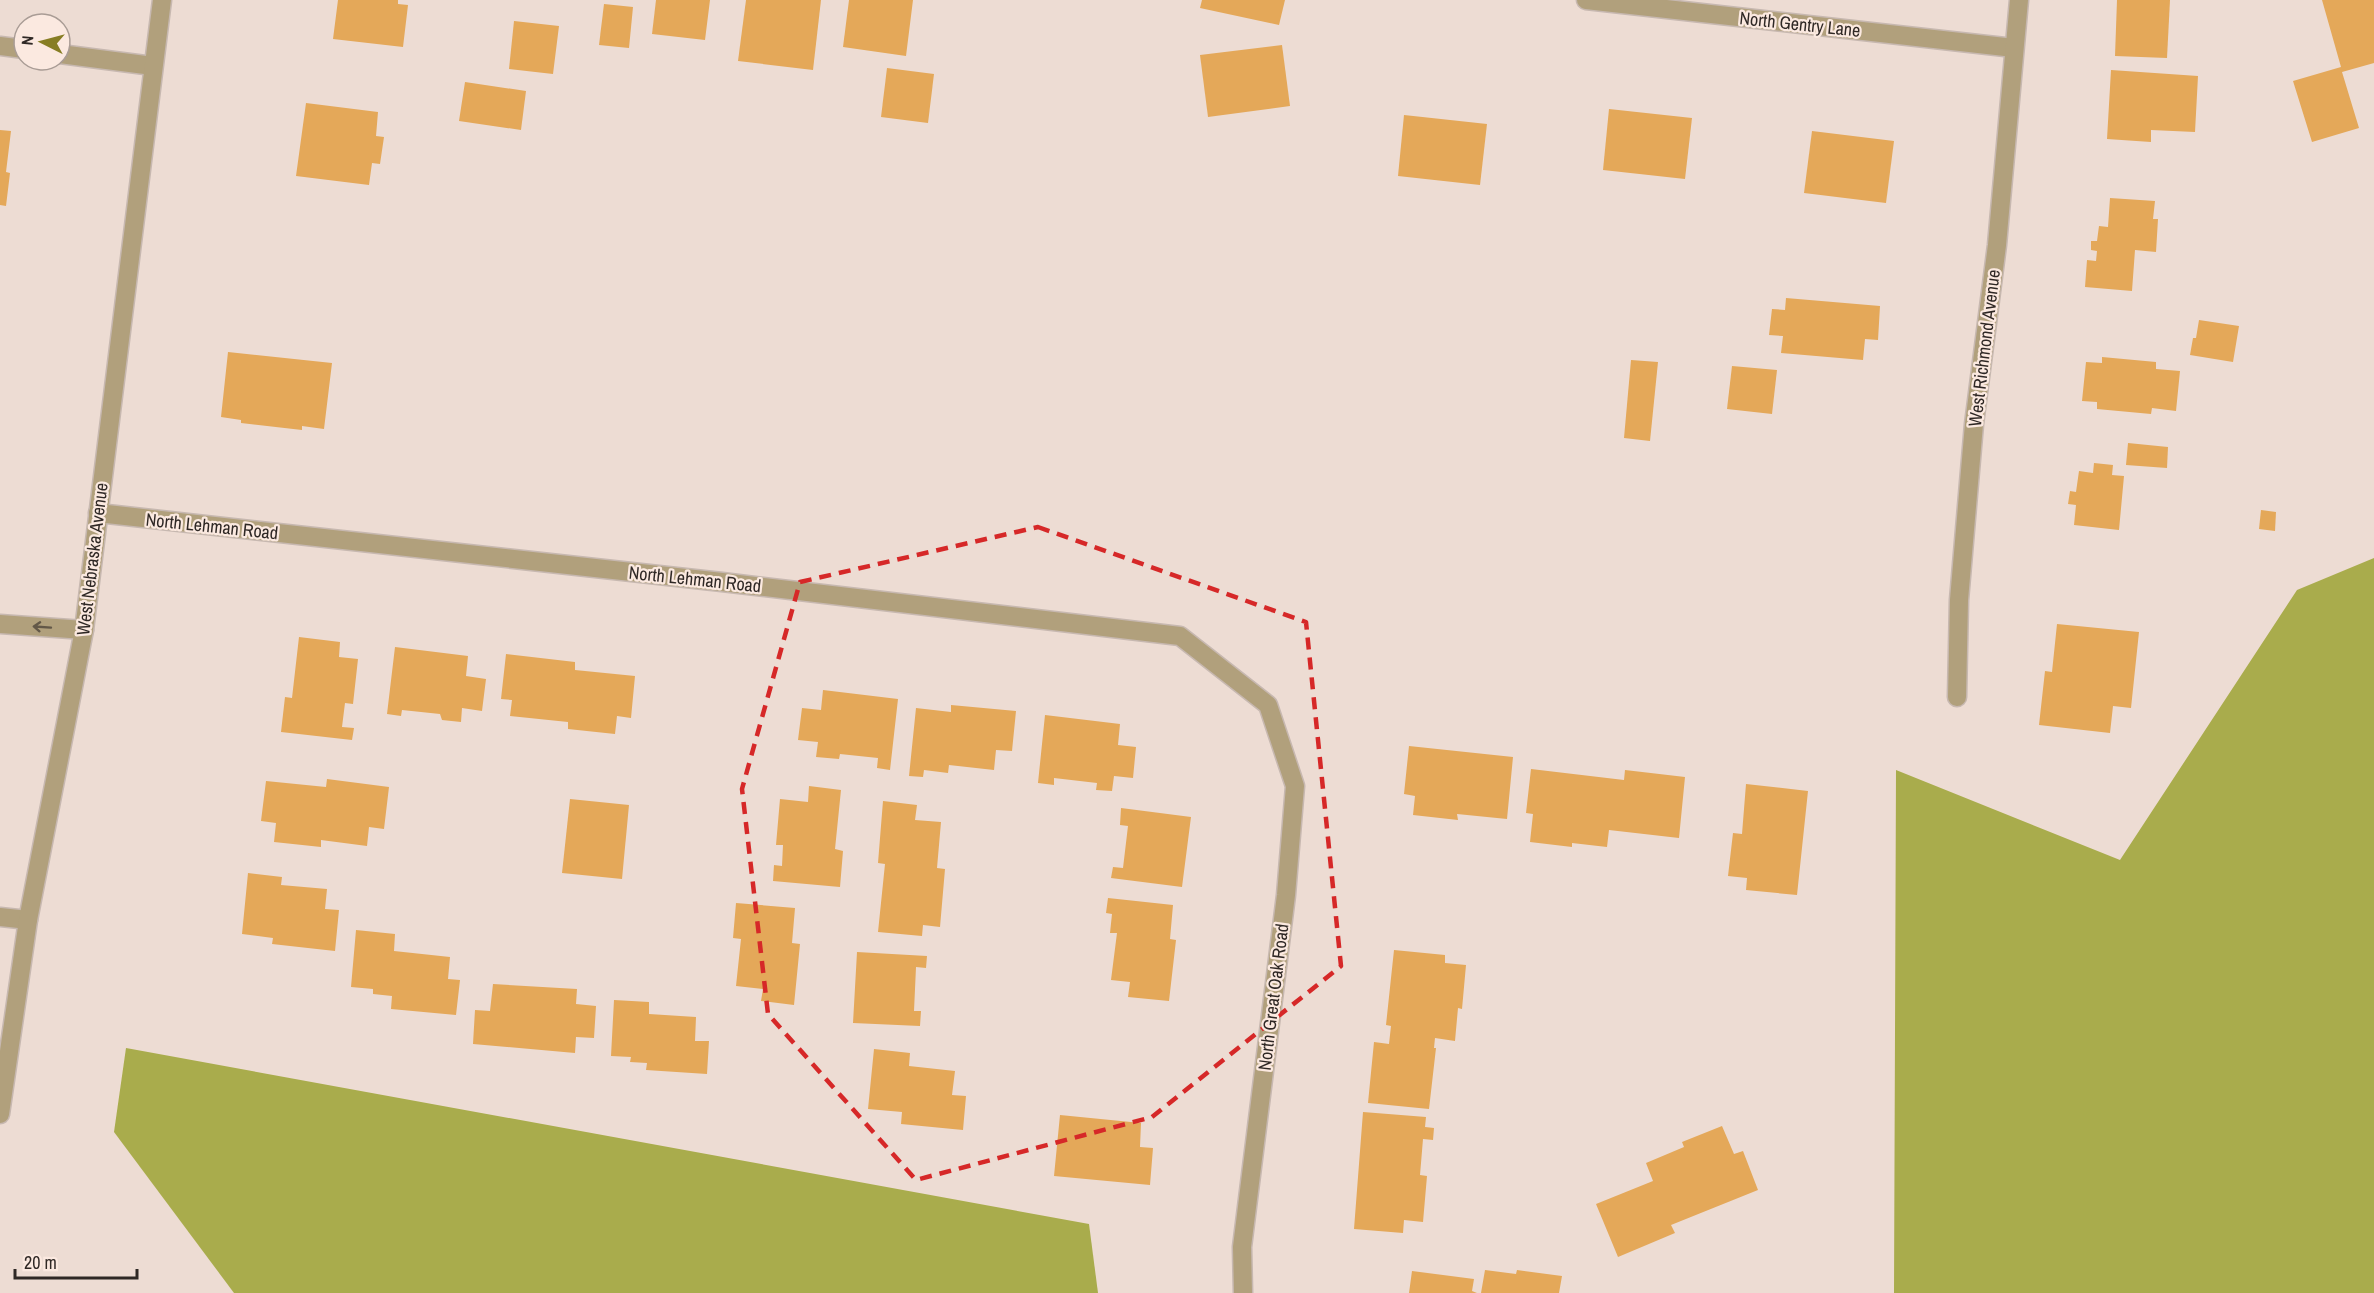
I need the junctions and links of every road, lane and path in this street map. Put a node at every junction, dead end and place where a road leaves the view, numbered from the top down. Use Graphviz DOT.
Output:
graph roads {
  1 [pos="162,0"];
  2 [pos="1586,0"];
  3 [pos="2019,0"];
  4 [pos="2014,48"];
  5 [pos="72,56"];
  6 [pos="153,66"];
  7 [pos="98,513"];
  8 [pos="0,624"];
  9 [pos="84,630"];
  10 [pos="1957,697"];
  11 [pos="1268,705"];
  12 [pos="0,917"];
  13 [pos="28,920"];
  14 [pos="0,1114"];
  15 [pos="1243,1293"];
  1 -- 6 [label="street, West Nebraska Avenue"];
  2 -- 4 [label="street, North Gentry Lane"];
  3 -- 4 [label="street, West Richmond Avenue"];
  4 -- 10 [label="street, West Richmond Avenue"];
  5 -- 6 [label="street"];
  6 -- 7 [label="street, West Nebraska Avenue"];
  7 -- 9 [label="street, West Nebraska Avenue"];
  7 -- 11 [label="street, North Lehman Road"];
  9 -- 8 [label="street, one-way"];
  9 -- 13 [label="street, West Nebraska Avenue"];
  11 -- 15 [label="street, North Great Oak Road"];
  12 -- 13 [label="street"];
  13 -- 14 [label="street, West Nebraska Avenue"];
}
